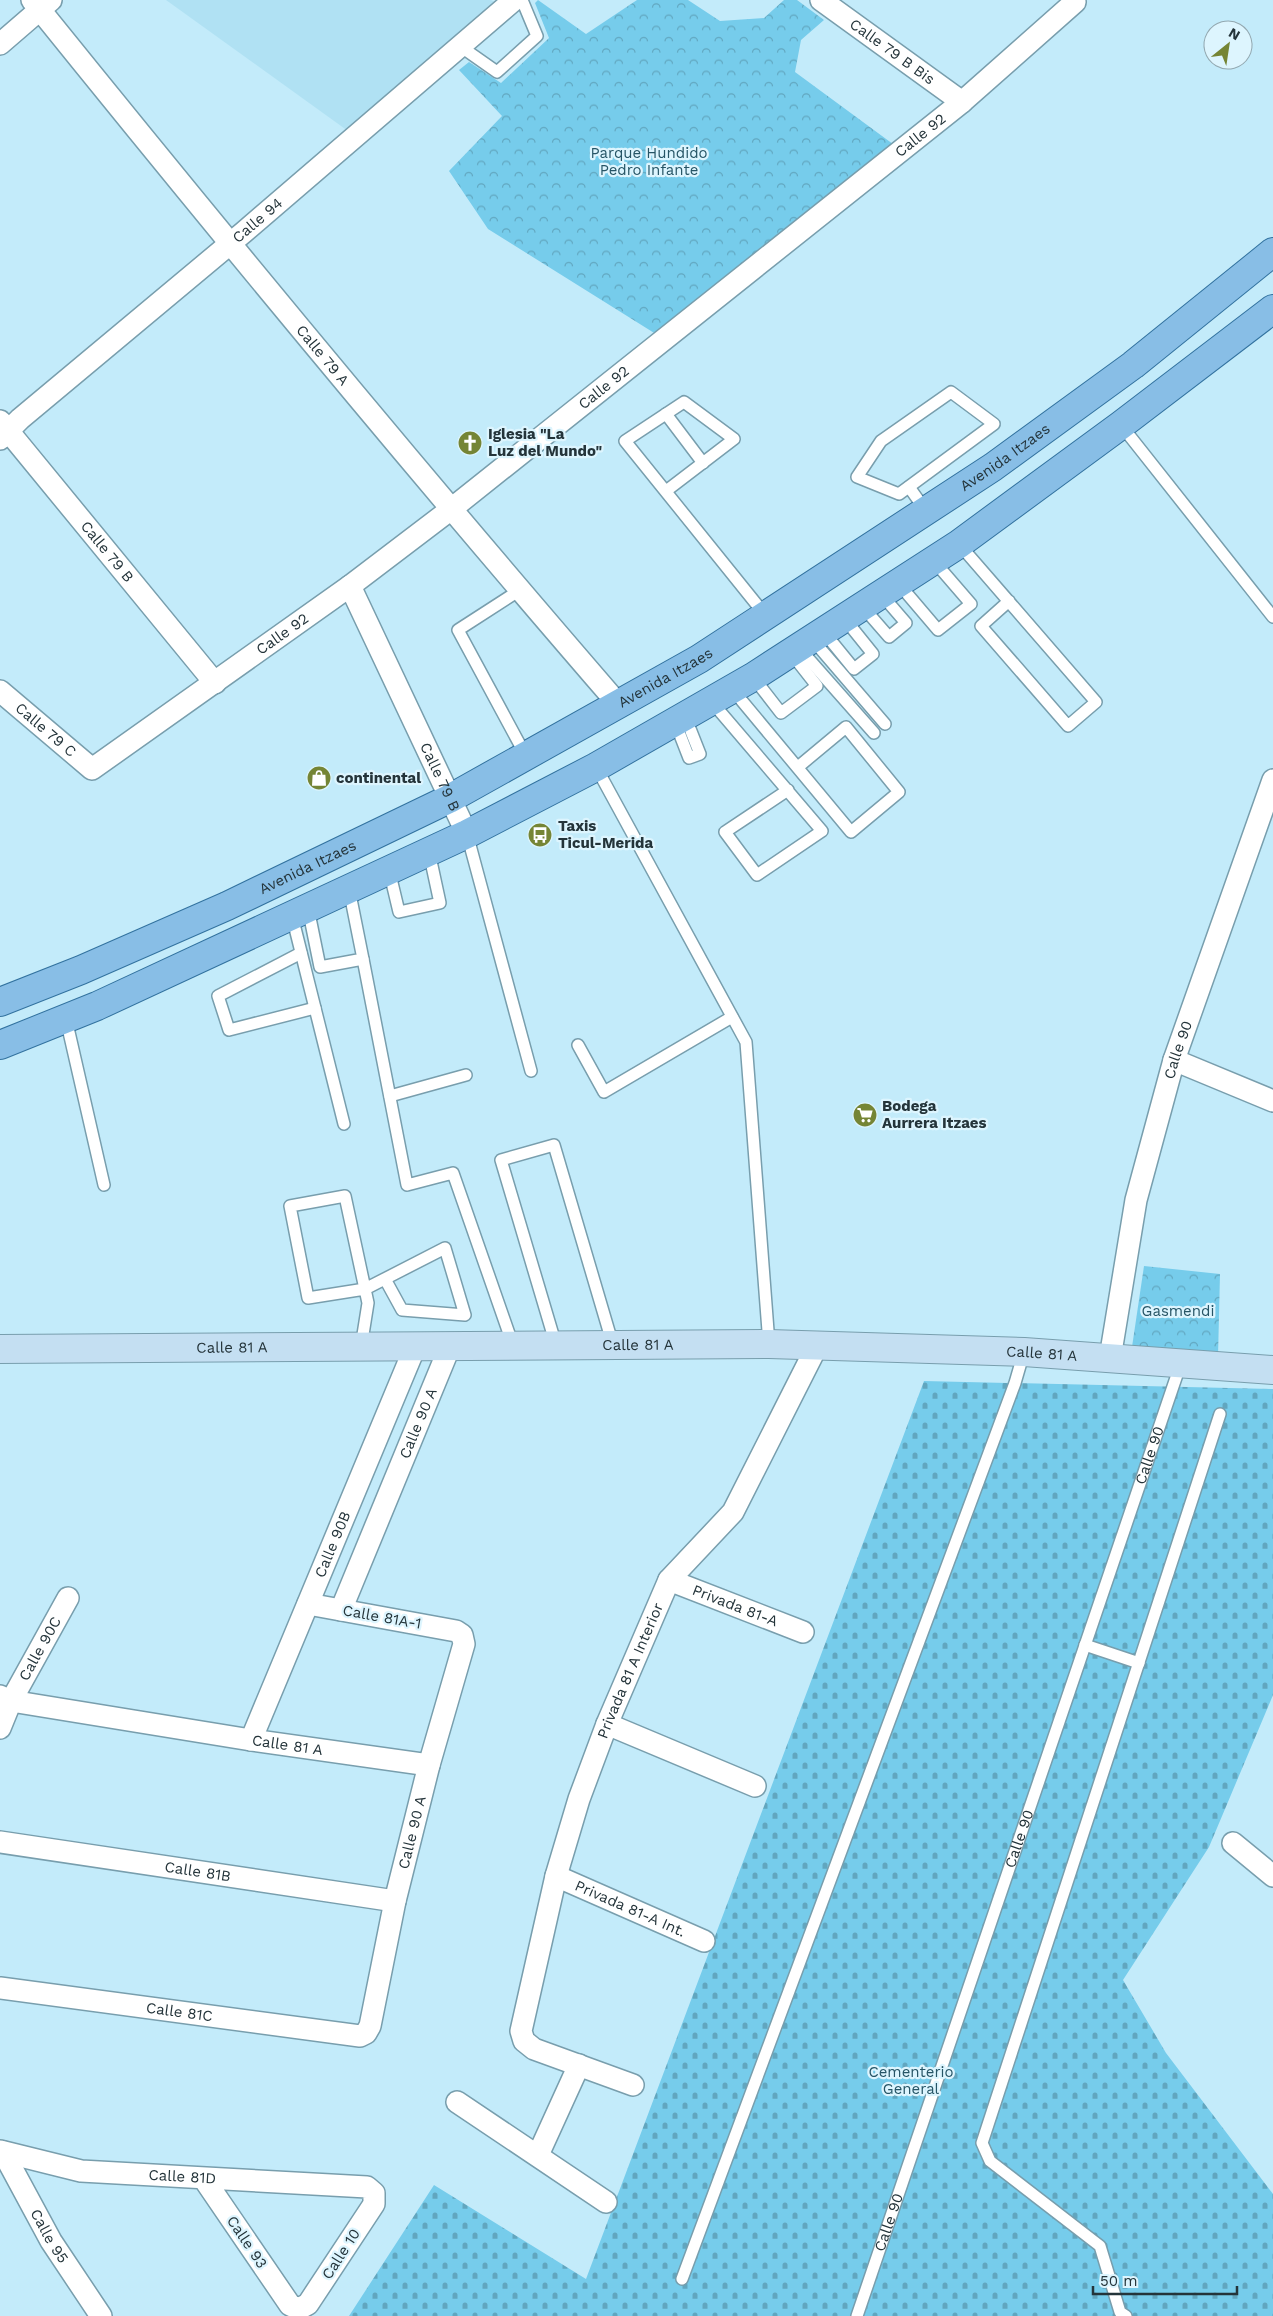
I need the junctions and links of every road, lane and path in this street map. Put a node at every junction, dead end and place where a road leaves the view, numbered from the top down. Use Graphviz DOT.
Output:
graph roads {
  1 [pos="514,0"];
  2 [pos="522,0"];
  3 [pos="822,0"];
  4 [pos="1073,1"];
  5 [pos="41,3"];
  6 [pos="0,44"];
  7 [pos="460,46"];
  8 [pos="962,102"];
  9 [pos="230,244"];
  10 [pos="1273,252"];
  11 [pos="1273,309"];
  12 [pos="666,414"];
  13 [pos="1121,425"];
  14 [pos="3,430"];
  15 [pos="703,463"];
  16 [pos="993,467"];
  17 [pos="909,487"];
  18 [pos="666,492"];
  19 [pos="1017,501"];
  20 [pos="450,510"];
  21 [pos="926,511"];
  22 [pos="959,544"];
  23 [pos="933,560"];
  24 [pos="350,586"];
  25 [pos="520,590"];
  26 [pos="1009,602"];
  27 [pos="766,616"];
  28 [pos="1273,616"];
  29 [pos="839,621"];
  30 [pos="699,659"];
  31 [pos="215,683"];
  32 [pos="0,691"];
  33 [pos="729,691"];
  34 [pos="619,705"];
  35 [pos="885,724"];
  36 [pos="874,733"];
  37 [pos="526,756"];
  38 [pos="596,767"];
  39 [pos="798,767"];
  40 [pos="92,770"];
  41 [pos="1273,780"];
  42 [pos="788,790"];
  43 [pos="449,799"];
  44 [pos="467,834"];
  45 [pos="428,852"];
  46 [pos="390,870"];
  47 [pos="349,889"];
  48 [pos="300,912"];
  49 [pos="301,953"];
  50 [pos="363,958"];
  51 [pos="81,970"];
  52 [pos="0,1002"];
  53 [pos="98,1006"];
  54 [pos="315,1008"];
  55 [pos="732,1017"];
  56 [pos="66,1018"];
  57 [pos="0,1045"];
  58 [pos="578,1045"];
  59 [pos="1174,1060"];
  60 [pos="531,1071"];
  61 [pos="466,1075"];
  62 [pos="390,1096"];
  63 [pos="1273,1102"];
  64 [pos="344,1124"];
  65 [pos="104,1185"];
  66 [pos="385,1279"];
  67 [pos="365,1289"];
  68 [pos="769,1344"];
  69 [pos="556,1345"];
  70 [pos="613,1345"];
  71 [pos="450,1346"];
  72 [pos="514,1346"];
  73 [pos="817,1346"];
  74 [pos="361,1347"];
  75 [pos="415,1347"];
  76 [pos="0,1349"];
  77 [pos="1024,1352"];
  78 [pos="1110,1358"];
  79 [pos="1181,1363"];
  80 [pos="1273,1370"];
  81 [pos="1220,1414"];
  82 [pos="669,1580"];
  83 [pos="68,1598"];
  84 [pos="308,1604"];
  85 [pos="341,1610"];
  86 [pos="456,1631"];
  87 [pos="802,1632"];
  88 [pos="1085,1645"];
  89 [pos="1139,1663"];
  90 [pos="5,1699"];
  91 [pos="606,1724"];
  92 [pos="0,1728"];
  93 [pos="251,1740"];
  94 [pos="429,1766"];
  95 [pos="755,1786"];
  96 [pos="0,1842"];
  97 [pos="1233,1843"];
  98 [pos="556,1876"];
  99 [pos="1273,1876"];
  100 [pos="395,1901"];
  101 [pos="704,1941"];
  102 [pos="0,1988"];
  103 [pos="360,2036"];
  104 [pos="579,2066"];
  105 [pos="633,2085"];
  106 [pos="457,2102"];
  107 [pos="2,2152"];
  108 [pos="538,2155"];
  109 [pos="204,2179"];
  110 [pos="367,2187"];
  111 [pos="606,2202"];
  112 [pos="682,2279"];
  113 [pos="290,2305"];
  114 [pos="101,2316"];
  115 [pos="857,2316"];
  116 [pos="1126,2316"];
  1 -- 7 [label="street, Calle 94"];
  2 -- 7 [label="lane"];
  3 -- 8 [label="street, Calle 79 B Bis"];
  4 -- 8 [label="street, Calle 92"];
  5 -- 6 [label="street"];
  5 -- 9 [label="street, Calle 79 A"];
  7 -- 9 [label="street, Calle 94"];
  8 -- 20 [label="street, Calle 92"];
  9 -- 14 [label="street, Calle 94"];
  9 -- 20 [label="street, Calle 79 A"];
  10 -- 16 [label="main road, Avenida Itzaes"];
  11 -- 13 [label="main road"];
  12 -- 15 [label="lane"];
  12 -- 15 [label="lane"];
  12 -- 18 [label="lane"];
  13 -- 19 [label="main road"];
  13 -- 28 [label="lane"];
  14 -- 31 [label="street, Calle 79 B"];
  15 -- 18 [label="lane"];
  16 -- 19 [label="main road"];
  16 -- 21 [label="main road, Avenida Itzaes"];
  17 -- 17 [label="lane"];
  17 -- 21 [label="lane"];
  18 -- 27 [label="lane"];
  19 -- 22 [label="main road"];
  20 -- 24 [label="street, Calle 92"];
  20 -- 25 [label="street, Calle 79 A"];
  21 -- 27 [label="main road, Avenida Itzaes"];
  22 -- 23 [label="main road"];
  22 -- 26 [label="lane"];
  23 -- 29 [label="main road"];
  23 -- 29 [label="lane"];
  24 -- 31 [label="street, Calle 92"];
  24 -- 43 [label="street, Calle 79 B"];
  25 -- 34 [label="street, Calle 79 A"];
  25 -- 37 [label="lane"];
  26 -- 26 [label="lane"];
  27 -- 30 [label="main road, Avenida Itzaes"];
  29 -- 33 [label="main road"];
  29 -- 33 [label="lane"];
  29 -- 35 [label="lane"];
  29 -- 36 [label="lane"];
  30 -- 33 [label="main road"];
  30 -- 34 [label="main road, Avenida Itzaes"];
  31 -- 40 [label="street, Calle 92"];
  32 -- 40 [label="street, Calle 79 C"];
  33 -- 38 [label="main road"];
  33 -- 39 [label="lane"];
  33 -- 42 [label="lane"];
  34 -- 37 [label="main road, Avenida Itzaes"];
  37 -- 43 [label="main road, Avenida Itzaes"];
  38 -- 44 [label="main road"];
  38 -- 55 [label="lane"];
  39 -- 39 [label="lane"];
  41 -- 59 [label="street, Calle 90"];
  42 -- 42 [label="lane"];
  43 -- 44 [label="street, Calle 79 B"];
  43 -- 51 [label="main road, Avenida Itzaes"];
  44 -- 45 [label="main road"];
  44 -- 60 [label="lane"];
  45 -- 46 [label="main road"];
  45 -- 46 [label="lane"];
  46 -- 47 [label="main road"];
  47 -- 48 [label="main road"];
  47 -- 50 [label="lane"];
  48 -- 49 [label="lane"];
  48 -- 50 [label="lane"];
  48 -- 53 [label="main road"];
  49 -- 54 [label="lane"];
  49 -- 54 [label="lane"];
  50 -- 62 [label="lane"];
  51 -- 52 [label="main road, Avenida Itzaes"];
  51 -- 53 [label="main road"];
  53 -- 56 [label="main road"];
  54 -- 64 [label="lane"];
  55 -- 58 [label="lane"];
  55 -- 68 [label="lane"];
  56 -- 57 [label="main road"];
  56 -- 65 [label="lane"];
  59 -- 63 [label="street"];
  59 -- 78 [label="street, Calle 90"];
  61 -- 62 [label="lane"];
  62 -- 72 [label="lane"];
  66 -- 66 [label="lane"];
  66 -- 67 [label="lane"];
  67 -- 67 [label="lane"];
  67 -- 74 [label="lane"];
  68 -- 70 [label="street, Calle 81 A"];
  68 -- 73 [label="street, Calle 81 A"];
  69 -- 70 [label="street, Calle 81 A"];
  69 -- 70 [label="lane"];
  69 -- 72 [label="street, Calle 81 A"];
  71 -- 72 [label="street, Calle 81 A"];
  71 -- 75 [label="street, Calle 81 A"];
  71 -- 85 [label="street, Calle 90 A"];
  73 -- 77 [label="street, Calle 81 A"];
  73 -- 82 [label="street, Privada 81 A Interior"];
  74 -- 75 [label="street, Calle 81 A"];
  74 -- 76 [label="street, Calle 81 A"];
  75 -- 84 [label="street, Calle 90B"];
  77 -- 78 [label="street, Calle 81 A"];
  77 -- 112 [label="lane"];
  78 -- 79 [label="street, Calle 81 A"];
  79 -- 80 [label="street, Calle 81 A"];
  79 -- 88 [label="lane, Calle 90"];
  81 -- 89 [label="lane"];
  82 -- 87 [label="street, Privada 81-A"];
  82 -- 91 [label="street, Privada 81 A Interior"];
  83 -- 90 [label="street, Calle 90C"];
  84 -- 85 [label="street, Calle 81A-1"];
  84 -- 93 [label="street, Calle 90B"];
  85 -- 86 [label="street, Calle 81A-1"];
  86 -- 94 [label="street, Calle 90 A"];
  88 -- 89 [label="lane"];
  88 -- 115 [label="lane, Calle 90"];
  89 -- 116 [label="lane"];
  90 -- 92 [label="street, Calle 90C"];
  90 -- 93 [label="street, Calle 81 A"];
  91 -- 95 [label="street"];
  91 -- 98 [label="street, Privada 81 A Interior"];
  93 -- 94 [label="street, Calle 81 A"];
  94 -- 100 [label="street, Calle 90 A"];
  96 -- 100 [label="street, Calle 81B"];
  97 -- 99 [label="street"];
  98 -- 101 [label="street, Privada 81-A Int."];
  98 -- 104 [label="street, Privada 81 A Interior"];
  100 -- 103 [label="street, Calle 90 A"];
  102 -- 103 [label="street, Calle 81C"];
  104 -- 105 [label="street"];
  104 -- 108 [label="street"];
  106 -- 108 [label="street"];
  107 -- 109 [label="street, Calle 81D"];
  107 -- 114 [label="street, Calle 95"];
  108 -- 111 [label="street"];
  109 -- 110 [label="street, Calle 81D"];
  109 -- 113 [label="street, Calle 93"];
  110 -- 113 [label="street, Calle 10"];
}
